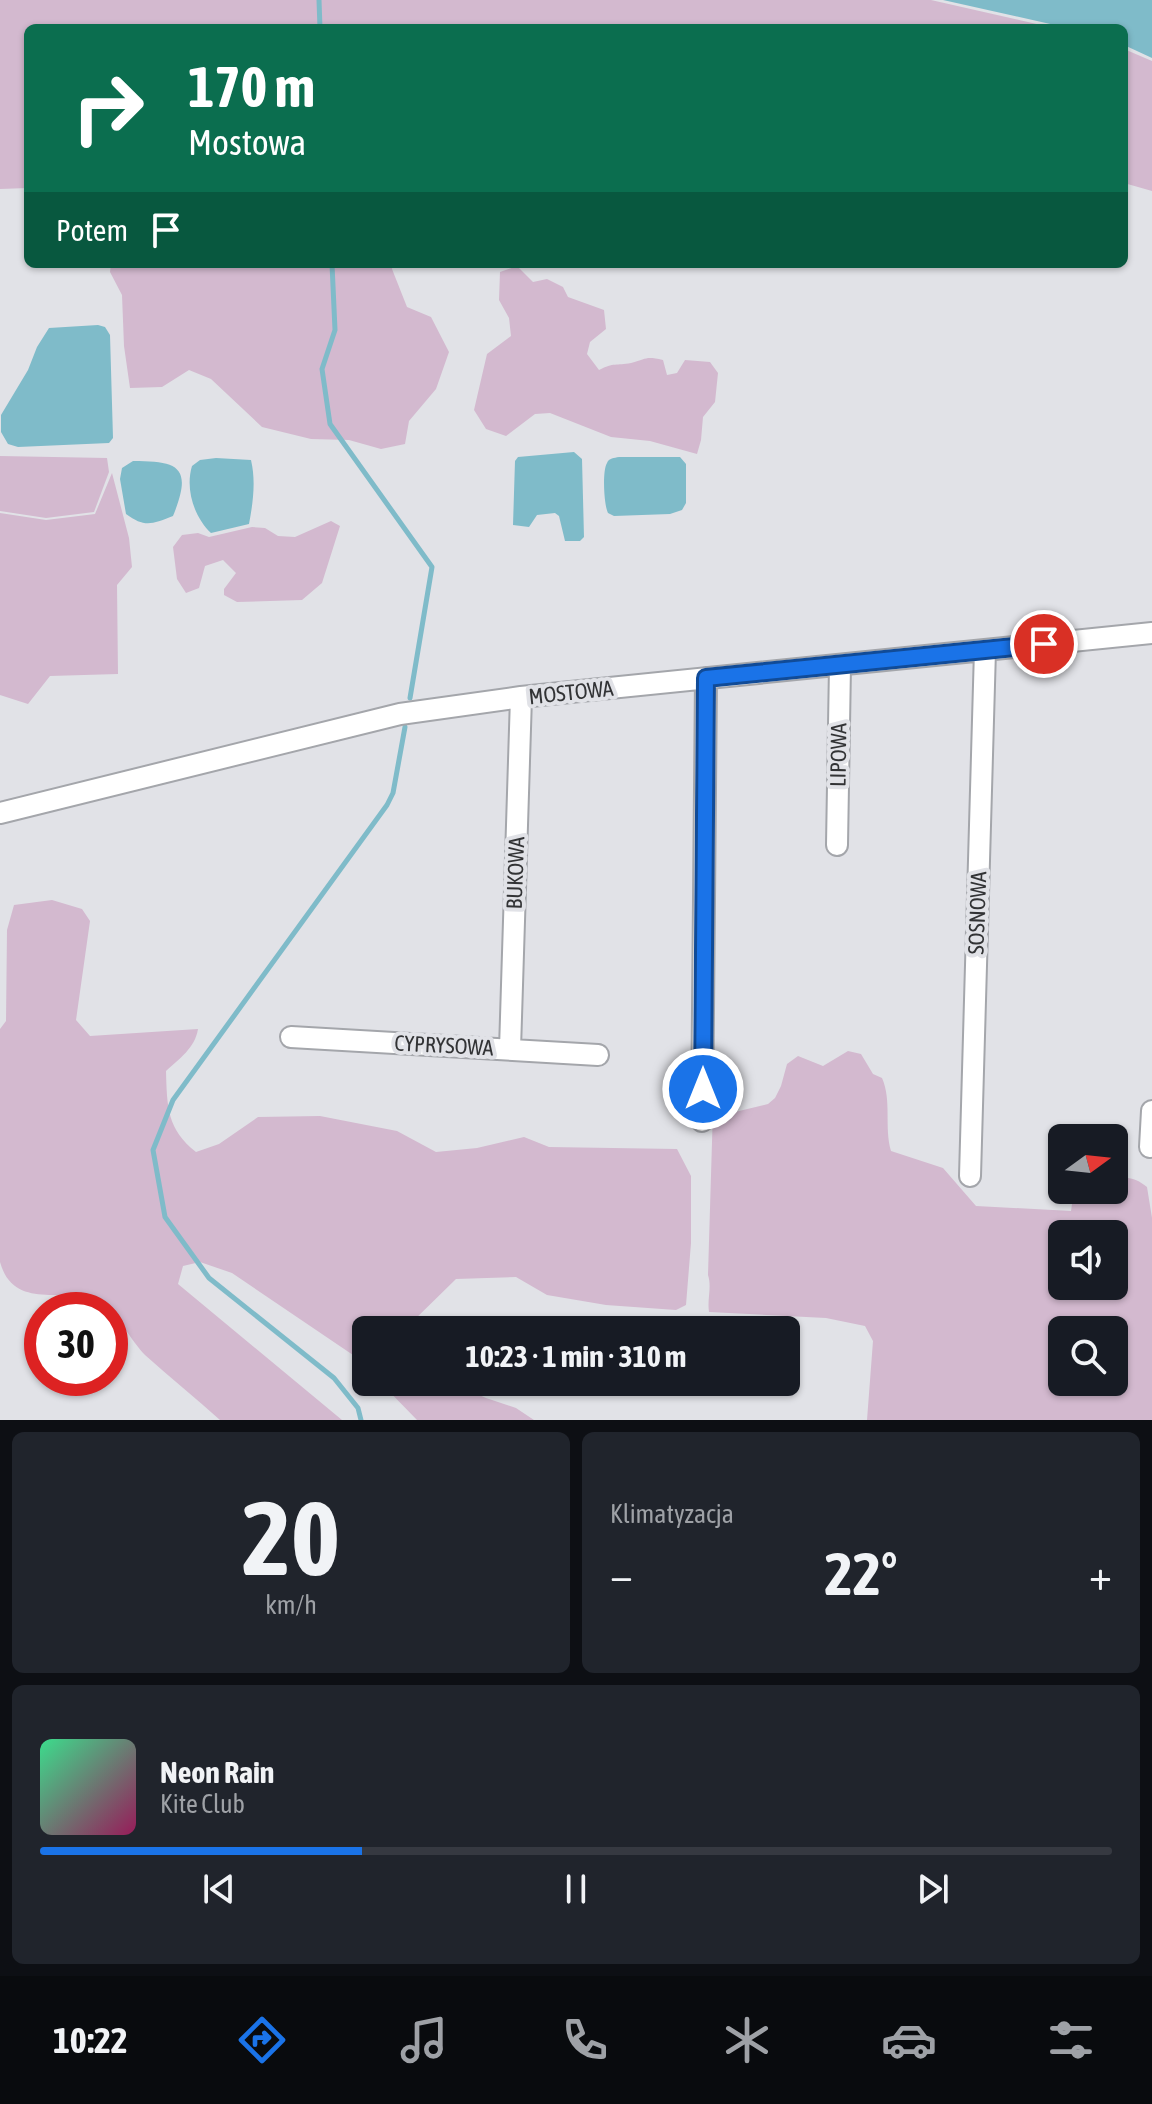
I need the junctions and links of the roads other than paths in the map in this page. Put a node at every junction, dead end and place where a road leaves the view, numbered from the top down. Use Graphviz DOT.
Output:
graph roads {
  1 [pos="1152,633"];
  2 [pos="985,650"];
  3 [pos="840,666"];
  4 [pos="706,678"];
  5 [pos="521,697"];
  6 [pos="0,813"];
  7 [pos="837,845"];
  8 [pos="291,1037"];
  9 [pos="510,1049"];
  10 [pos="598,1055"];
  11 [pos="1152,1111"];
  12 [pos="702,1121"];
  13 [pos="1150,1147"];
  14 [pos="970,1176"];
  1 -- 2 [label="street, MOSTOWA"];
  2 -- 3 [label="street, MOSTOWA"];
  2 -- 14 [label="street, SOSNOWA"];
  3 -- 4 [label="street, MOSTOWA"];
  3 -- 7 [label="street, LIPOWA"];
  4 -- 5 [label="street, MOSTOWA"];
  4 -- 12 [label="street"];
  5 -- 6 [label="street, MOSTOWA"];
  5 -- 9 [label="street, BUKOWA"];
  8 -- 9 [label="street, CYPRYSOWA"];
  9 -- 10 [label="street, CYPRYSOWA"];
  11 -- 13 [label="street"];
}
